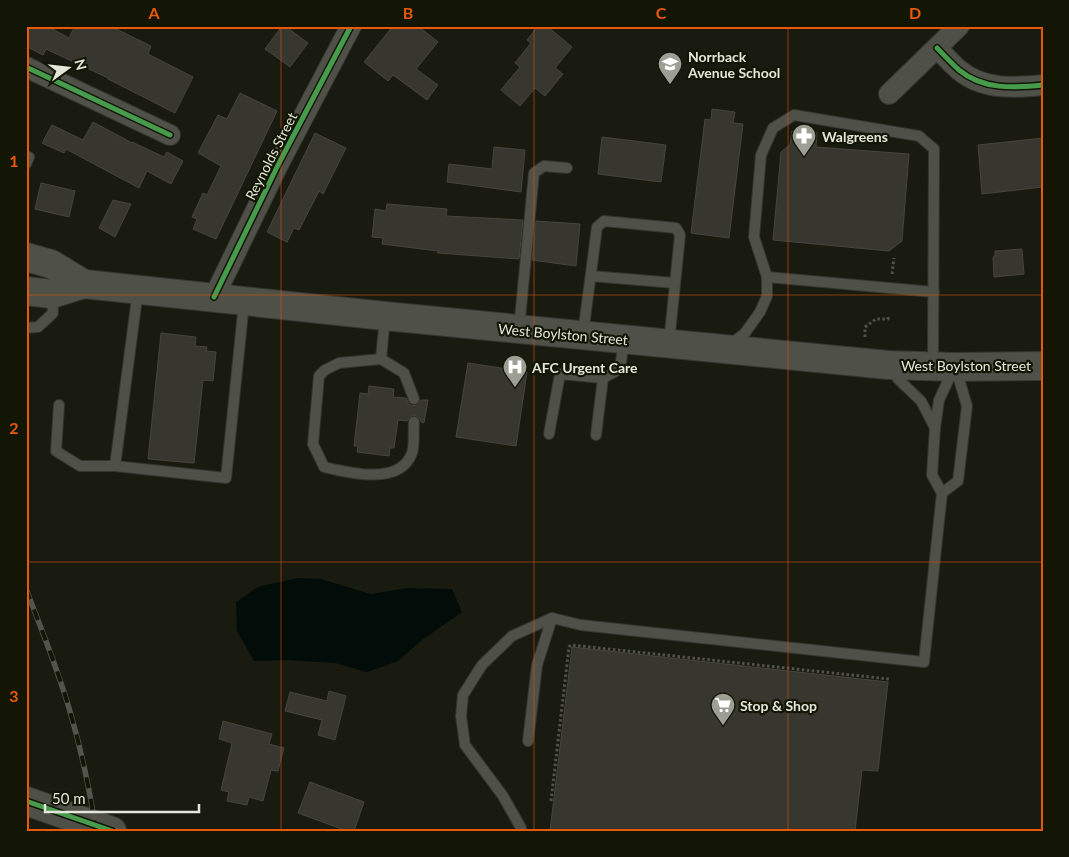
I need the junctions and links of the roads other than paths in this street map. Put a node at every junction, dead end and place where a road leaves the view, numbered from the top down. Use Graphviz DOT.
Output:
graph roads {
  1 [pos="351,26"];
  2 [pos="959,26"];
  3 [pos="937,48"];
  4 [pos="26,67"];
  5 [pos="1043,85"];
  6 [pos="888,94"];
  7 [pos="170,135"];
  8 [pos="26,156"];
  9 [pos="26,164"];
  10 [pos="567,168"];
  11 [pos="26,258"];
  12 [pos="591,276"];
  13 [pos="767,277"];
  14 [pos="675,283"];
  15 [pos="84,284"];
  16 [pos="138,290"];
  17 [pos="39,292"];
  18 [pos="934,292"];
  19 [pos="214,297"];
  20 [pos="244,302"];
  21 [pos="385,316"];
  22 [pos="26,328"];
  23 [pos="519,330"];
  24 [pos="583,335"];
  25 [pos="624,339"];
  26 [pos="669,344"];
  27 [pos="726,349"];
  28 [pos="381,359"];
  29 [pos="888,365"];
  30 [pos="944,366"];
  31 [pos="1043,366"];
  32 [pos="604,378"];
  33 [pos="414,399"];
  34 [pos="59,405"];
  35 [pos="414,422"];
  36 [pos="934,428"];
  37 [pos="549,434"];
  38 [pos="596,435"];
  39 [pos="115,466"];
  40 [pos="942,493"];
  41 [pos="552,618"];
  42 [pos="528,741"];
  43 [pos="26,801"];
  44 [pos="112,831"];
  45 [pos="521,831"];
  1 -- 19 [label="street, Reynolds Street"];
  2 -- 3 [label="street"];
  3 -- 5 [label="street"];
  3 -- 6 [label="street"];
  4 -- 7 [label="street"];
  8 -- 9 [label="lane"];
  10 -- 23 [label="lane"];
  11 -- 15 [label="main road, West Boylston Street"];
  12 -- 14 [label="lane"];
  12 -- 14 [label="lane"];
  12 -- 24 [label="lane"];
  13 -- 18 [label="lane"];
  13 -- 18 [label="lane"];
  13 -- 27 [label="lane"];
  14 -- 26 [label="lane"];
  15 -- 16 [label="main road, West Boylston Street"];
  15 -- 17 [label="main road, West Boylston Street"];
  16 -- 19 [label="main road, West Boylston Street"];
  16 -- 39 [label="lane"];
  17 -- 22 [label="lane"];
  18 -- 30 [label="lane"];
  19 -- 20 [label="main road, West Boylston Street"];
  20 -- 21 [label="main road, West Boylston Street"];
  20 -- 39 [label="lane"];
  21 -- 23 [label="main road, West Boylston Street"];
  21 -- 28 [label="lane"];
  23 -- 24 [label="main road, West Boylston Street"];
  24 -- 25 [label="main road, West Boylston Street"];
  25 -- 26 [label="main road, West Boylston Street"];
  25 -- 32 [label="lane"];
  26 -- 27 [label="main road, West Boylston Street"];
  27 -- 29 [label="main road, West Boylston Street"];
  28 -- 33 [label="lane"];
  28 -- 35 [label="lane"];
  29 -- 30 [label="main road, West Boylston Street"];
  29 -- 36 [label="lane"];
  30 -- 31 [label="main road, West Boylston Street"];
  30 -- 36 [label="lane"];
  30 -- 40 [label="lane"];
  32 -- 37 [label="lane"];
  32 -- 38 [label="lane"];
  34 -- 39 [label="lane"];
  36 -- 40 [label="lane"];
  40 -- 41 [label="lane"];
  41 -- 42 [label="lane"];
  41 -- 45 [label="lane"];
  43 -- 44 [label="main road"];
}
